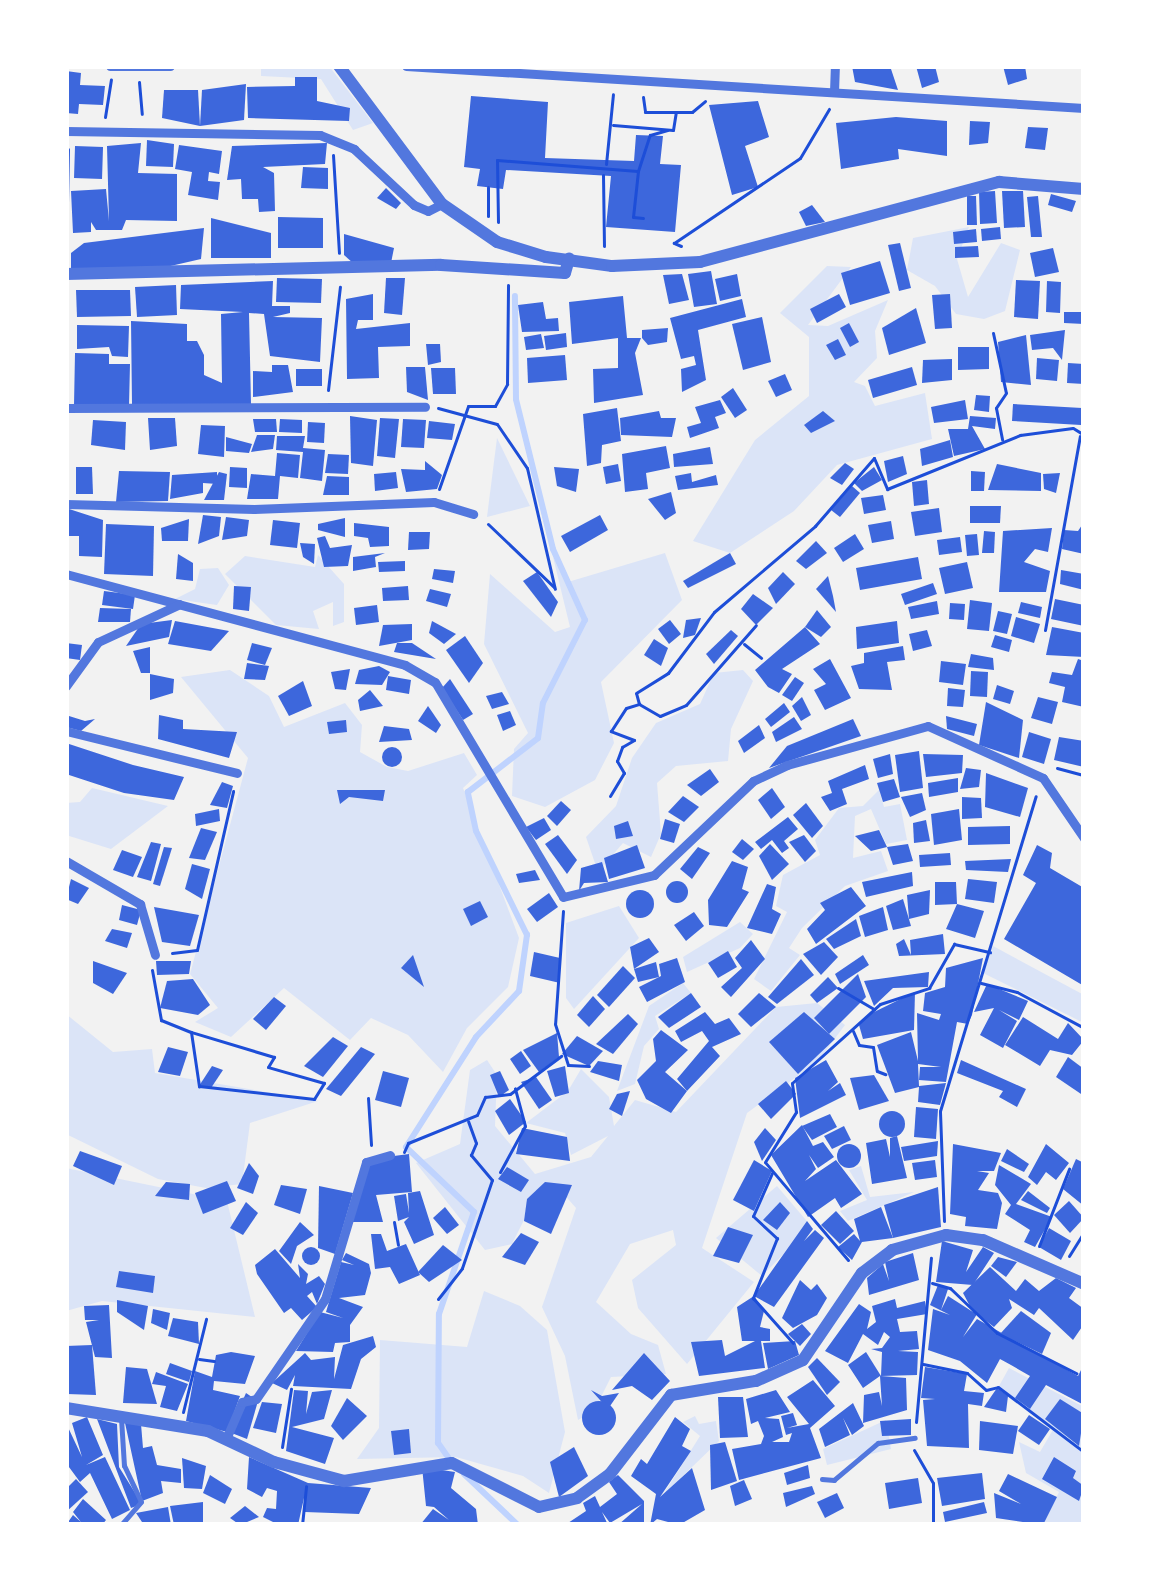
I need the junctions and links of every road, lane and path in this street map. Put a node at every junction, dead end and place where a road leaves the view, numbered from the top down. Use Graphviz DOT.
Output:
graph roads {
  1 [pos="111,66"];
  2 [pos="170,66"];
  3 [pos="339,66"];
  4 [pos="406,66"];
  5 [pos="573,66"];
  6 [pos="674,66"];
  7 [pos="835,66"];
  8 [pos="139,68"];
  9 [pos="572,81"];
  10 [pos="613,82"];
  11 [pos="642,83"];
  12 [pos="672,84"];
  13 [pos="705,85"];
  14 [pos="834,92"];
  15 [pos="1084,108"];
  16 [pos="667,112"];
  17 [pos="676,112"];
  18 [pos="611,124"];
  19 [pos="147,129"];
  20 [pos="667,129"];
  21 [pos="103,130"];
  22 [pos="67,131"];
  23 [pos="606,164"];
  24 [pos="638,171"];
  25 [pos="603,176"];
  26 [pos="488,187"];
  27 [pos="1084,189"];
  28 [pos="442,204"];
  29 [pos="643,218"];
  30 [pos="569,259"];
  31 [pos="700,262"];
  32 [pos="605,264"];
  33 [pos="502,273"];
  34 [pos="66,275"];
  35 [pos="993,333"];
  36 [pos="425,407"];
  37 [pos="66,408"];
  38 [pos="466,412"];
  39 [pos="1082,435"];
  40 [pos="1002,441"];
  41 [pos="434,502"];
  42 [pos="66,504"];
  43 [pos="473,514"];
  44 [pos="66,574"];
  45 [pos="180,604"];
  46 [pos="756,625"];
  47 [pos="1045,630"];
  48 [pos="743,643"];
  49 [pos="761,658"];
  50 [pos="66,686"];
  51 [pos="639,704"];
  52 [pos="66,731"];
  53 [pos="237,773"];
  54 [pos="1043,778"];
  55 [pos="610,796"];
  56 [pos="1084,838"];
  57 [pos="66,861"];
  58 [pos="563,897"];
  59 [pos="990,952"];
  60 [pos="155,955"];
  61 [pos="980,983"];
  62 [pos="838,988"];
  63 [pos="875,1010"];
  64 [pos="1084,1028"];
  65 [pos="853,1029"];
  66 [pos="190,1032"];
  67 [pos="561,1056"];
  68 [pos="589,1066"];
  69 [pos="885,1074"];
  70 [pos="514,1086"];
  71 [pos="368,1098"];
  72 [pos="467,1119"];
  73 [pos="387,1155"];
  74 [pos="369,1159"];
  75 [pos="1069,1169"];
  76 [pos="772,1171"];
  77 [pos="500,1172"];
  78 [pos="394,1222"];
  79 [pos="1084,1232"];
  80 [pos="939,1237"];
  81 [pos="398,1245"];
  82 [pos="1032,1258"];
  83 [pos="1060,1272"];
  84 [pos="862,1273"];
  85 [pos="929,1282"];
  86 [pos="1084,1284"];
  87 [pos="438,1299"];
  88 [pos="206,1319"];
  89 [pos="821,1341"];
  90 [pos="199,1359"];
  91 [pos="214,1361"];
  92 [pos="921,1364"];
  93 [pos="1076,1373"];
  94 [pos="291,1389"];
  95 [pos="66,1408"];
  96 [pos="122,1412"];
  97 [pos="178,1425"];
  98 [pos="915,1438"];
  99 [pos="226,1439"];
  100 [pos="1084,1452"];
  101 [pos="279,1464"];
  102 [pos="309,1472"];
  103 [pos="822,1479"];
  104 [pos="122,1525"];
  105 [pos="302,1525"];
  106 [pos="933,1525"];
  1 -- 8 [label="street"];
  1 -- 21 [label="path"];
  2 -- 8 [label="street"];
  3 -- 28 [label="street"];
  4 -- 9 [label="street"];
  5 -- 9 [label="street"];
  6 -- 12 [label="street"];
  7 -- 14 [label="street"];
  8 -- 19 [label="path"];
  9 -- 10 [label="street"];
  10 -- 11 [label="street"];
  10 -- 18 [label="path"];
  11 -- 12 [label="street"];
  11 -- 16 [label="path"];
  12 -- 13 [label="street"];
  13 -- 14 [label="street"];
  13 -- 17 [label="path"];
  14 -- 15 [label="street"];
  14 -- 31 [label="path"];
  16 -- 17 [label="path"];
  16 -- 20 [label="path"];
  17 -- 20 [label="path"];
  18 -- 20 [label="path"];
  18 -- 23 [label="path"];
  19 -- 21 [label="street"];
  19 -- 28 [label="street"];
  20 -- 24 [label="path"];
  21 -- 22 [label="street"];
  22 -- 34 [label="path"];
  24 -- 26 [label="path"];
  24 -- 29 [label="path"];
  25 -- 32 [label="path"];
  27 -- 31 [label="street"];
  28 -- 30 [label="street"];
  30 -- 32 [label="street"];
  30 -- 33 [label="street"];
  31 -- 32 [label="street"];
  33 -- 34 [label="street"];
  33 -- 38 [label="path"];
  35 -- 40 [label="path"];
  36 -- 37 [label="street"];
  36 -- 38 [label="path"];
  38 -- 41 [label="path"];
  38 -- 43 [label="path"];
  39 -- 40 [label="path"];
  39 -- 47 [label="path"];
  40 -- 51 [label="path"];
  41 -- 42 [label="street"];
  41 -- 43 [label="street"];
  44 -- 45 [label="street"];
  45 -- 50 [label="street"];
  45 -- 58 [label="street"];
  46 -- 48 [label="path"];
  48 -- 49 [label="path"];
  48 -- 51 [label="path"];
  51 -- 55 [label="path"];
  52 -- 53 [label="street"];
  53 -- 60 [label="path"];
  54 -- 56 [label="street"];
  54 -- 58 [label="street"];
  54 -- 59 [label="path"];
  57 -- 60 [label="street"];
  58 -- 67 [label="path"];
  59 -- 61 [label="path"];
  59 -- 63 [label="path"];
  60 -- 66 [label="path"];
  61 -- 64 [label="path"];
  61 -- 80 [label="path"];
  62 -- 63 [label="path"];
  63 -- 65 [label="path"];
  65 -- 69 [label="path"];
  65 -- 76 [label="path"];
  66 -- 66 [label="path"];
  67 -- 68 [label="path"];
  67 -- 70 [label="path"];
  70 -- 72 [label="path"];
  70 -- 77 [label="path"];
  71 -- 74 [label="path"];
  72 -- 73 [label="path"];
  72 -- 87 [label="path"];
  73 -- 74 [label="street"];
  74 -- 99 [label="street"];
  75 -- 82 [label="path"];
  76 -- 84 [label="path"];
  76 -- 89 [label="path"];
  78 -- 81 [label="path"];
  79 -- 83 [label="path"];
  80 -- 82 [label="street"];
  80 -- 84 [label="street"];
  80 -- 85 [label="path"];
  82 -- 83 [label="street"];
  83 -- 86 [label="street"];
  84 -- 89 [label="street"];
  85 -- 92 [label="path"];
  85 -- 93 [label="path"];
  88 -- 90 [label="path"];
  89 -- 102 [label="street"];
  90 -- 91 [label="path"];
  90 -- 97 [label="path"];
  92 -- 98 [label="path"];
  92 -- 100 [label="path"];
  94 -- 101 [label="path"];
  95 -- 96 [label="street"];
  96 -- 97 [label="street"];
  96 -- 104 [label="lane"];
  97 -- 99 [label="street"];
  98 -- 103 [label="lane"];
  98 -- 106 [label="path"];
  99 -- 101 [label="street"];
  101 -- 102 [label="street"];
  102 -- 105 [label="path"];
}
